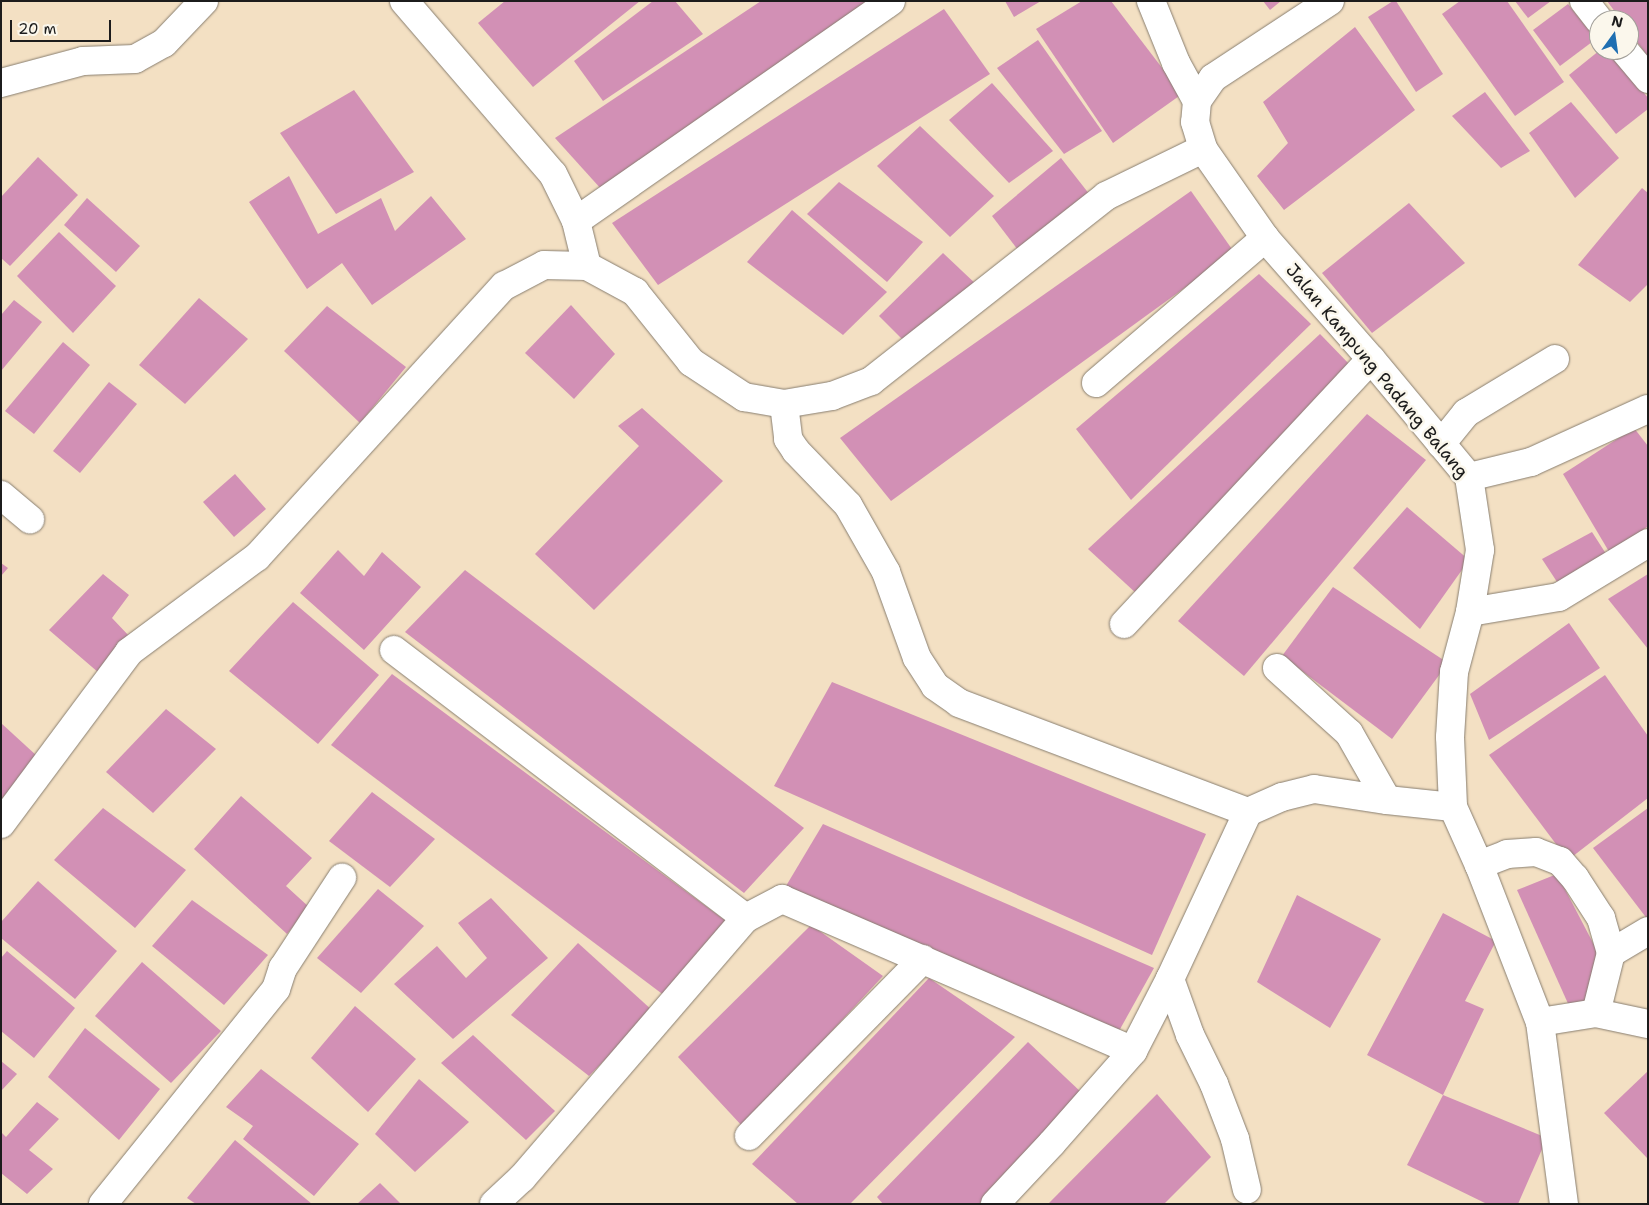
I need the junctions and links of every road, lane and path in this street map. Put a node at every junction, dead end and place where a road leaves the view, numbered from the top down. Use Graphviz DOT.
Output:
graph roads {
  1 [pos="204,1"];
  2 [pos="404,1"];
  3 [pos="891,1"];
  4 [pos="1151,1"];
  5 [pos="1330,1"];
  6 [pos="1632,60"];
  7 [pos="1648,79"];
  8 [pos="1,83"];
  9 [pos="1198,102"];
  10 [pos="1203,149"];
  11 [pos="576,221"];
  12 [pos="1265,238"];
  13 [pos="587,266"];
  14 [pos="1371,359"];
  15 [pos="1555,360"];
  16 [pos="1096,383"];
  17 [pos="784,404"];
  18 [pos="1648,409"];
  19 [pos="1441,444"];
  20 [pos="1469,478"];
  21 [pos="1,495"];
  22 [pos="30,519"];
  23 [pos="1648,542"];
  24 [pos="1470,612"];
  25 [pos="1124,624"];
  26 [pos="394,650"];
  27 [pos="1277,668"];
  28 [pos="1387,800"];
  29 [pos="1452,807"];
  30 [pos="1248,812"];
  31 [pos="1,824"];
  32 [pos="1479,865"];
  33 [pos="342,878"];
  34 [pos="746,918"];
  35 [pos="1648,930"];
  36 [pos="1611,953"];
  37 [pos="922,959"];
  38 [pos="1170,979"];
  39 [pos="1596,1013"];
  40 [pos="1540,1022"];
  41 [pos="1648,1024"];
  42 [pos="1133,1051"];
  43 [pos="749,1136"];
  44 [pos="1247,1190"];
  45 [pos="103,1204"];
  46 [pos="494,1204"];
  47 [pos="994,1204"];
  48 [pos="1564,1204"];
  1 -- 8 [label="street"];
  2 -- 11 [label="street"];
  3 -- 11 [label="street"];
  4 -- 9 [label="street"];
  5 -- 9 [label="street, Jalan Kampung Padang Balang"];
  6 -- 7 [label="street"];
  9 -- 10 [label="street, Jalan Kampung Padang Balang"];
  10 -- 12 [label="street, Jalan Kampung Padang Balang"];
  10 -- 17 [label="street"];
  11 -- 13 [label="street"];
  12 -- 14 [label="street, Jalan Kampung Padang Balang"];
  12 -- 16 [label="street"];
  13 -- 17 [label="street"];
  13 -- 31 [label="street"];
  14 -- 19 [label="street, Jalan Kampung Padang Balang"];
  14 -- 25 [label="street"];
  15 -- 19 [label="street"];
  17 -- 30 [label="street"];
  18 -- 20 [label="street"];
  19 -- 20 [label="street, Jalan Kampung Padang Balang"];
  20 -- 24 [label="street, Jalan Kampung Padang Balang"];
  21 -- 22 [label="street"];
  23 -- 24 [label="street"];
  24 -- 29 [label="street, Jalan Kampung Padang Balang"];
  26 -- 34 [label="street"];
  27 -- 28 [label="street"];
  28 -- 29 [label="street"];
  28 -- 30 [label="street"];
  29 -- 32 [label="street, Jalan Kampung Padang Balang"];
  30 -- 38 [label="street"];
  32 -- 36 [label="street"];
  32 -- 40 [label="street, Jalan Kampung Padang Balang"];
  33 -- 45 [label="street"];
  34 -- 37 [label="street"];
  34 -- 46 [label="street"];
  35 -- 36 [label="street"];
  36 -- 39 [label="street"];
  37 -- 42 [label="street"];
  37 -- 43 [label="street"];
  38 -- 42 [label="street"];
  38 -- 44 [label="street"];
  39 -- 40 [label="street"];
  39 -- 41 [label="street"];
  40 -- 48 [label="street, Jalan Kampung Padang Balang"];
  42 -- 47 [label="street"];
}
